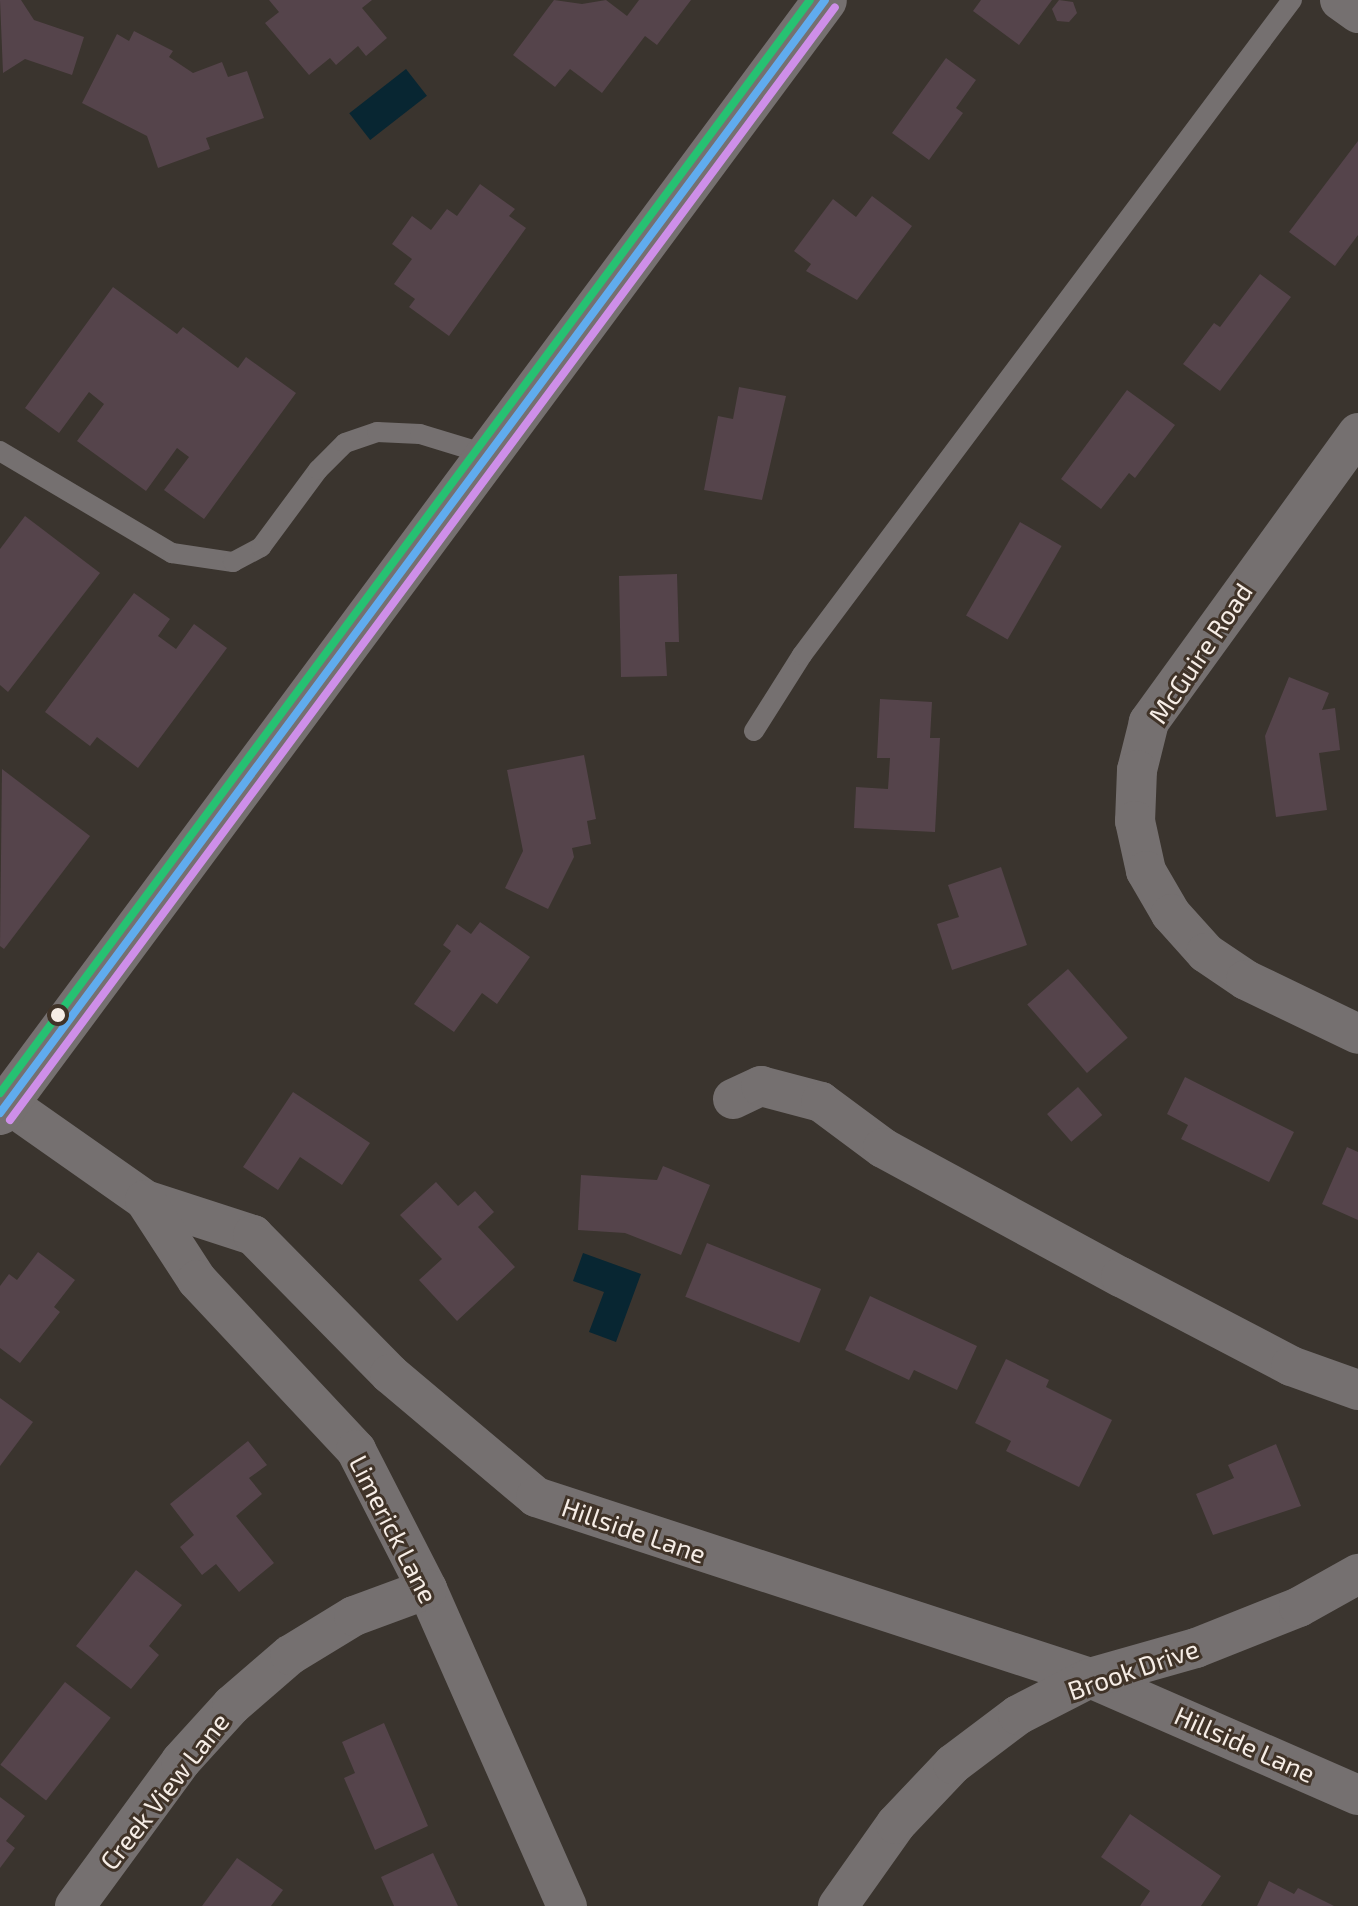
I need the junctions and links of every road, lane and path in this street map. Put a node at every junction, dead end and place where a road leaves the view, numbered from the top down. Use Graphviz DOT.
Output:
graph roads {
  1 [pos="825,0"];
  2 [pos="1292,0"];
  3 [pos="1340,0"];
  4 [pos="1358,13"];
  5 [pos="1358,433"];
  6 [pos="0,451"];
  7 [pos="486,454"];
  8 [pos="754,731"];
  9 [pos="1358,1034"];
  10 [pos="733,1099"];
  11 [pos="2,1104"];
  12 [pos="145,1200"];
  13 [pos="1358,1390"];
  14 [pos="1358,1574"];
  15 [pos="427,1589"];
  16 [pos="1090,1678"];
  17 [pos="1358,1795"];
  18 [pos="75,1906"];
  19 [pos="567,1906"];
  20 [pos="838,1906"];
  1 -- 7 [label="street"];
  2 -- 8 [label="lane"];
  3 -- 4 [label="street"];
  5 -- 9 [label="street, McGuire Road"];
  6 -- 7 [label="lane"];
  7 -- 11 [label="street"];
  10 -- 13 [label="street"];
  11 -- 12 [label="street, Hillside Lane"];
  12 -- 15 [label="street, Limerick Lane"];
  12 -- 16 [label="street, Hillside Lane"];
  14 -- 16 [label="street, Brook Drive"];
  15 -- 18 [label="street, Creek View Lane"];
  15 -- 19 [label="street, Limerick Lane"];
  16 -- 17 [label="street, Hillside Lane"];
  16 -- 20 [label="street, Brook Drive"];
}
